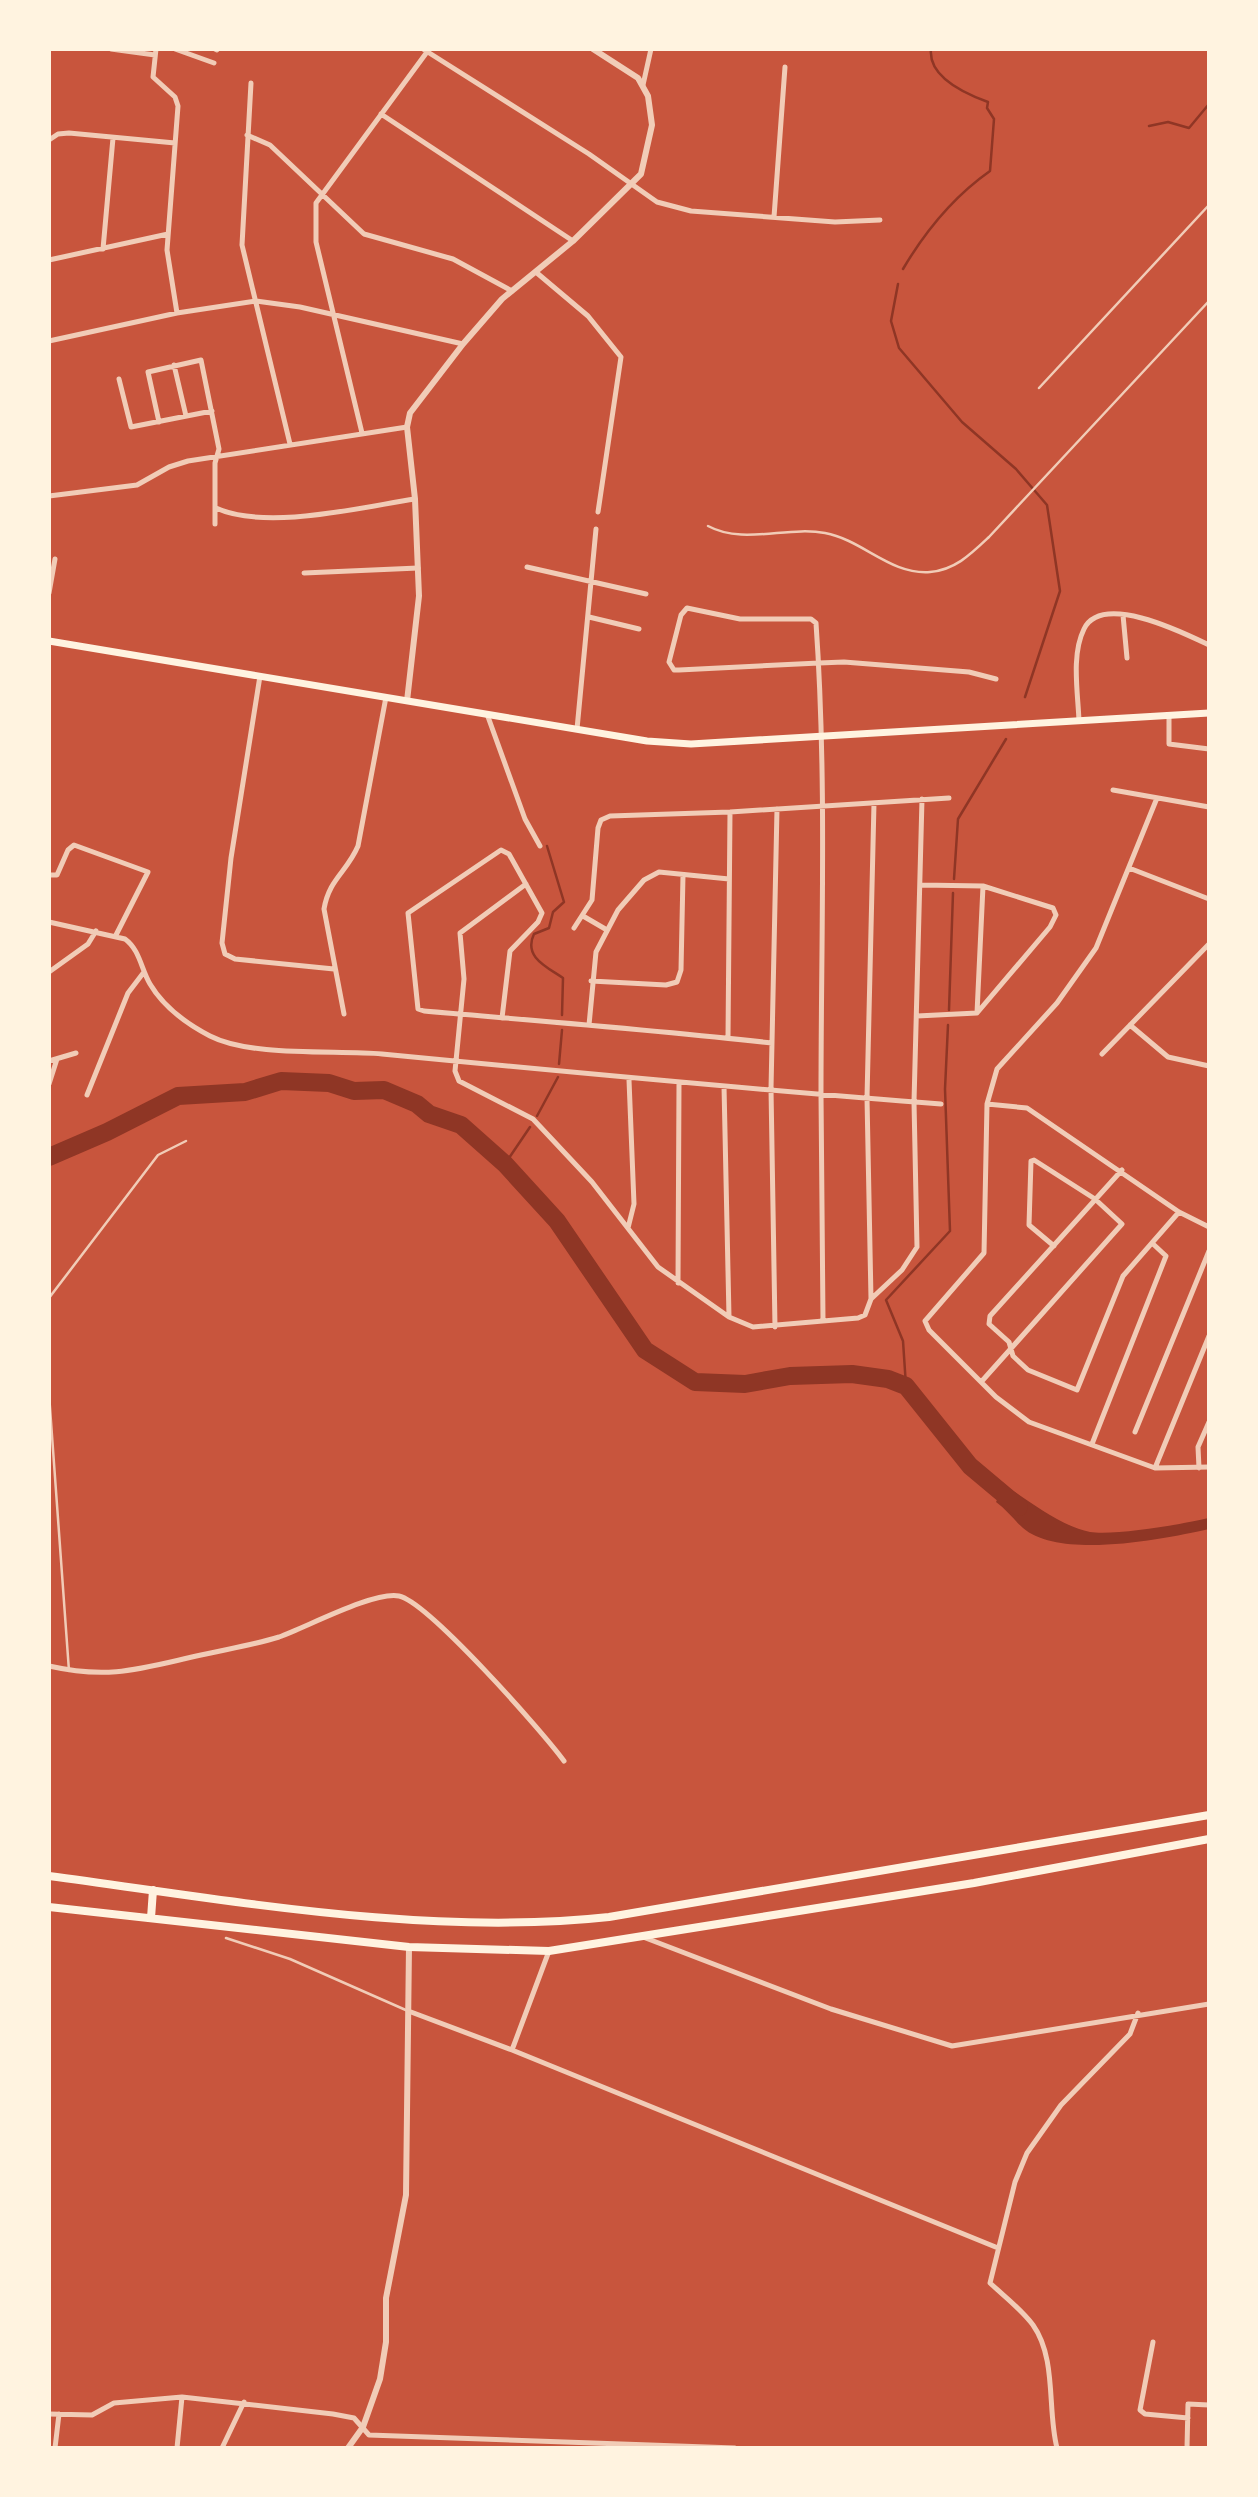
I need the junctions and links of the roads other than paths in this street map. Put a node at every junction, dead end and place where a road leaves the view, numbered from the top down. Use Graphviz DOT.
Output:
graph roads {
  1 [pos="111,49"];
  2 [pos="175,49"];
  3 [pos="593,49"];
  4 [pos="651,49"];
  5 [pos="425,51"];
  6 [pos="155,52"];
  7 [pos="214,63"];
  8 [pos="785,67"];
  9 [pos="251,83"];
  10 [pos="643,85"];
  11 [pos="381,114"];
  12 [pos="247,135"];
  13 [pos="113,138"];
  14 [pos="49,140"];
  15 [pos="175,143"];
  16 [pos="632,185"];
  17 [pos="321,193"];
  18 [pos="1209,205"];
  19 [pos="774,216"];
  20 [pos="880,220"];
  21 [pos="168,234"];
  22 [pos="573,241"];
  23 [pos="103,248"];
  24 [pos="49,260"];
  25 [pos="537,273"];
  26 [pos="512,291"];
  27 [pos="256,301"];
  28 [pos="1209,301"];
  29 [pos="177,313"];
  30 [pos="334,315"];
  31 [pos="49,341"];
  32 [pos="463,344"];
  33 [pos="174,365"];
  34 [pos="119,379"];
  35 [pos="1039,388"];
  36 [pos="212,411"];
  37 [pos="186,416"];
  38 [pos="159,422"];
  39 [pos="407,427"];
  40 [pos="362,433"];
  41 [pos="290,444"];
  42 [pos="216,456"];
  43 [pos="49,496"];
  44 [pos="415,499"];
  45 [pos="216,508"];
  46 [pos="598,512"];
  47 [pos="215,523"];
  48 [pos="708,526"];
  49 [pos="596,529"];
  50 [pos="55,559"];
  51 [pos="527,567"];
  52 [pos="418,568"];
  53 [pos="304,573"];
  54 [pos="591,581"];
  55 [pos="49,593"];
  56 [pos="646,594"];
  57 [pos="1123,615"];
  58 [pos="589,617"];
  59 [pos="639,629"];
  60 [pos="49,641"];
  61 [pos="1209,645"];
  62 [pos="1127,658"];
  63 [pos="818,663"];
  64 [pos="260,676"];
  65 [pos="996,679"];
  66 [pos="386,697"];
  67 [pos="407,701"];
  68 [pos="1209,713"];
  69 [pos="487,714"];
  70 [pos="1169,716"];
  71 [pos="1079,721"];
  72 [pos="577,729"];
  73 [pos="822,736"];
  74 [pos="1209,749"];
  75 [pos="1113,790"];
  76 [pos="949,798"];
  77 [pos="1157,798"];
  78 [pos="922,799"];
  79 [pos="874,803"];
  80 [pos="825,806"];
  81 [pos="1209,807"];
  82 [pos="777,809"];
  83 [pos="730,812"];
  84 [pos="540,846"];
  85 [pos="1129,868"];
  86 [pos="683,874"];
  87 [pos="49,875"];
  88 [pos="729,879"];
  89 [pos="527,884"];
  90 [pos="921,886"];
  91 [pos="983,886"];
  92 [pos="1209,899"];
  93 [pos="583,916"];
  94 [pos="49,922"];
  95 [pos="574,928"];
  96 [pos="607,930"];
  97 [pos="96,931"];
  98 [pos="116,935"];
  99 [pos="1209,944"];
  100 [pos="334,969"];
  101 [pos="49,972"];
  102 [pos="144,972"];
  103 [pos="591,981"];
  104 [pos="977,1013"];
  105 [pos="344,1014"];
  106 [pos="461,1014"];
  107 [pos="917,1016"];
  108 [pos="502,1018"];
  109 [pos="589,1025"];
  110 [pos="1130,1025"];
  111 [pos="729,1038"];
  112 [pos="772,1042"];
  113 [pos="76,1053"];
  114 [pos="1102,1054"];
  115 [pos="57,1059"];
  116 [pos="49,1060"];
  117 [pos="456,1062"];
  118 [pos="1209,1066"];
  119 [pos="629,1080"];
  120 [pos="49,1084"];
  121 [pos="679,1084"];
  122 [pos="724,1086"];
  123 [pos="771,1089"];
  124 [pos="821,1094"];
  125 [pos="87,1095"];
  126 [pos="867,1098"];
  127 [pos="914,1102"];
  128 [pos="941,1104"];
  129 [pos="986,1104"];
  130 [pos="186,1141"];
  131 [pos="1122,1170"];
  132 [pos="1095,1199"];
  133 [pos="1180,1212"];
  134 [pos="1209,1227"];
  135 [pos="628,1228"];
  136 [pos="1152,1243"];
  137 [pos="1054,1246"];
  138 [pos="1209,1251"];
  139 [pos="678,1283"];
  140 [pos="49,1298"];
  141 [pos="872,1299"];
  142 [pos="729,1317"];
  143 [pos="823,1321"];
  144 [pos="775,1327"];
  145 [pos="1209,1336"];
  146 [pos="1011,1349"];
  147 [pos="982,1381"];
  148 [pos="49,1394"];
  149 [pos="1209,1422"];
  150 [pos="1135,1432"];
  151 [pos="1092,1444"];
  152 [pos="1209,1467"];
  153 [pos="1155,1468"];
  154 [pos="1199,1468"];
  155 [pos="49,1666"];
  156 [pos="69,1671"];
  157 [pos="565,1761"];
  158 [pos="1209,1815"];
  159 [pos="1209,1839"];
  160 [pos="49,1876"];
  161 [pos="153,1890"];
  162 [pos="49,1907"];
  163 [pos="151,1918"];
  164 [pos="643,1937"];
  165 [pos="226,1938"];
  166 [pos="410,1947"];
  167 [pos="550,1951"];
  168 [pos="1209,2004"];
  169 [pos="411,2012"];
  170 [pos="1138,2014"];
  171 [pos="512,2050"];
  172 [pos="998,2248"];
  173 [pos="1153,2342"];
  174 [pos="181,2397"];
  175 [pos="244,2402"];
  176 [pos="1209,2405"];
  177 [pos="49,2414"];
  178 [pos="59,2414"];
  179 [pos="1188,2418"];
  180 [pos="362,2427"];
  181 [pos="55,2448"];
  182 [pos="177,2448"];
  183 [pos="222,2448"];
  184 [pos="348,2448"];
  185 [pos="735,2448"];
  186 [pos="1057,2448"];
  187 [pos="1187,2448"];
  1 -- 6 [label="street"];
  2 -- 7 [label="street"];
  3 -- 10 [label="street"];
  4 -- 10 [label="street"];
  5 -- 11 [label="street"];
  5 -- 16 [label="street"];
  6 -- 15 [label="street"];
  8 -- 19 [label="street"];
  9 -- 12 [label="street"];
  10 -- 16 [label="street"];
  11 -- 17 [label="street"];
  11 -- 22 [label="street"];
  12 -- 17 [label="street"];
  12 -- 27 [label="street"];
  13 -- 14 [label="street"];
  13 -- 15 [label="street"];
  13 -- 23 [label="street"];
  15 -- 21 [label="street"];
  16 -- 19 [label="street"];
  16 -- 22 [label="street"];
  17 -- 26 [label="street"];
  17 -- 30 [label="street"];
  18 -- 35 [label="lane"];
  19 -- 20 [label="street"];
  21 -- 23 [label="street"];
  21 -- 29 [label="street"];
  22 -- 25 [label="street"];
  23 -- 24 [label="street"];
  25 -- 26 [label="street"];
  25 -- 46 [label="street"];
  26 -- 32 [label="street"];
  27 -- 29 [label="street"];
  27 -- 30 [label="street"];
  27 -- 41 [label="street"];
  28 -- 48 [label="lane"];
  29 -- 31 [label="street"];
  30 -- 32 [label="street"];
  30 -- 40 [label="street"];
  32 -- 39 [label="street"];
  33 -- 36 [label="street"];
  33 -- 37 [label="street"];
  33 -- 38 [label="street"];
  34 -- 38 [label="street"];
  36 -- 37 [label="street"];
  36 -- 42 [label="street"];
  37 -- 38 [label="street"];
  39 -- 40 [label="street"];
  39 -- 44 [label="street"];
  40 -- 41 [label="street"];
  41 -- 42 [label="street"];
  42 -- 43 [label="street"];
  42 -- 45 [label="street"];
  44 -- 45 [label="street"];
  44 -- 52 [label="street"];
  45 -- 47 [label="street"];
  49 -- 54 [label="street"];
  50 -- 55 [label="street"];
  51 -- 54 [label="street"];
  52 -- 53 [label="street"];
  52 -- 67 [label="street"];
  54 -- 56 [label="street"];
  54 -- 58 [label="street"];
  57 -- 61 [label="street"];
  57 -- 62 [label="street"];
  57 -- 71 [label="street"];
  58 -- 59 [label="street"];
  58 -- 72 [label="street"];
  60 -- 64 [label="main road"];
  63 -- 63 [label="street"];
  63 -- 65 [label="street"];
  63 -- 73 [label="street"];
  64 -- 66 [label="main road"];
  64 -- 100 [label="street"];
  66 -- 67 [label="main road"];
  66 -- 100 [label="street"];
  67 -- 69 [label="main road"];
  68 -- 70 [label="main road"];
  69 -- 72 [label="main road"];
  69 -- 84 [label="street"];
  70 -- 71 [label="main road"];
  70 -- 74 [label="street"];
  71 -- 73 [label="main road"];
  72 -- 73 [label="main road"];
  73 -- 80 [label="street"];
  75 -- 77 [label="street"];
  76 -- 78 [label="street"];
  77 -- 81 [label="street"];
  77 -- 85 [label="street"];
  78 -- 79 [label="street"];
  78 -- 90 [label="street"];
  79 -- 80 [label="street"];
  79 -- 126 [label="street"];
  80 -- 82 [label="street"];
  80 -- 124 [label="street"];
  82 -- 83 [label="street"];
  82 -- 112 [label="street"];
  83 -- 88 [label="street"];
  83 -- 93 [label="street"];
  85 -- 92 [label="street"];
  85 -- 129 [label="street"];
  86 -- 88 [label="street"];
  86 -- 96 [label="street"];
  86 -- 103 [label="street"];
  87 -- 98 [label="street"];
  88 -- 111 [label="street"];
  89 -- 106 [label="street"];
  89 -- 106 [label="street"];
  89 -- 108 [label="street"];
  90 -- 91 [label="street"];
  90 -- 107 [label="street"];
  91 -- 104 [label="street"];
  91 -- 104 [label="street"];
  93 -- 95 [label="street"];
  93 -- 96 [label="street"];
  94 -- 97 [label="street"];
  96 -- 103 [label="street"];
  97 -- 98 [label="street"];
  97 -- 101 [label="street"];
  98 -- 102 [label="street"];
  99 -- 110 [label="street"];
  100 -- 105 [label="street"];
  102 -- 117 [label="street"];
  102 -- 125 [label="street"];
  103 -- 109 [label="street"];
  104 -- 107 [label="street"];
  106 -- 108 [label="street"];
  106 -- 117 [label="street"];
  107 -- 127 [label="street"];
  108 -- 109 [label="street"];
  109 -- 111 [label="street"];
  110 -- 114 [label="street"];
  110 -- 118 [label="street"];
  111 -- 112 [label="street"];
  112 -- 123 [label="street"];
  113 -- 115 [label="street"];
  115 -- 116 [label="street"];
  115 -- 120 [label="street"];
  117 -- 119 [label="street"];
  117 -- 135 [label="street"];
  119 -- 121 [label="street"];
  119 -- 135 [label="street"];
  121 -- 122 [label="street"];
  121 -- 139 [label="street"];
  122 -- 123 [label="street"];
  122 -- 142 [label="street"];
  123 -- 124 [label="street"];
  123 -- 144 [label="street"];
  124 -- 126 [label="street"];
  124 -- 143 [label="street"];
  126 -- 127 [label="street"];
  126 -- 141 [label="street"];
  127 -- 128 [label="street"];
  127 -- 141 [label="street"];
  129 -- 131 [label="street"];
  129 -- 147 [label="street"];
  130 -- 140 [label="lane"];
  131 -- 132 [label="street"];
  131 -- 133 [label="street"];
  132 -- 137 [label="street"];
  132 -- 137 [label="street"];
  132 -- 146 [label="street"];
  133 -- 134 [label="street"];
  133 -- 136 [label="street"];
  135 -- 139 [label="street"];
  136 -- 146 [label="street"];
  136 -- 151 [label="street"];
  137 -- 146 [label="street"];
  138 -- 150 [label="street"];
  139 -- 142 [label="street"];
  141 -- 143 [label="street"];
  142 -- 144 [label="street"];
  143 -- 144 [label="street"];
  145 -- 153 [label="street"];
  146 -- 147 [label="street"];
  147 -- 151 [label="street"];
  148 -- 156 [label="lane"];
  149 -- 154 [label="street"];
  151 -- 153 [label="street"];
  152 -- 154 [label="street"];
  153 -- 154 [label="street"];
  155 -- 156 [label="street"];
  156 -- 157 [label="street"];
  158 -- 161 [label="main road"];
  159 -- 164 [label="main road"];
  160 -- 161 [label="main road"];
  161 -- 163 [label="main road"];
  162 -- 163 [label="main road"];
  163 -- 166 [label="main road"];
  164 -- 167 [label="main road"];
  164 -- 170 [label="street"];
  165 -- 169 [label="lane"];
  166 -- 167 [label="main road"];
  166 -- 169 [label="street"];
  167 -- 171 [label="street"];
  168 -- 170 [label="street"];
  169 -- 171 [label="street"];
  169 -- 180 [label="street"];
  170 -- 172 [label="street"];
  171 -- 172 [label="street"];
  172 -- 186 [label="street"];
  173 -- 179 [label="street"];
  174 -- 175 [label="street"];
  174 -- 178 [label="street"];
  174 -- 182 [label="street"];
  175 -- 180 [label="street"];
  175 -- 183 [label="street"];
  176 -- 179 [label="street"];
  177 -- 178 [label="street"];
  178 -- 181 [label="street"];
  179 -- 187 [label="street"];
  180 -- 184 [label="street"];
  180 -- 185 [label="street"];
}
